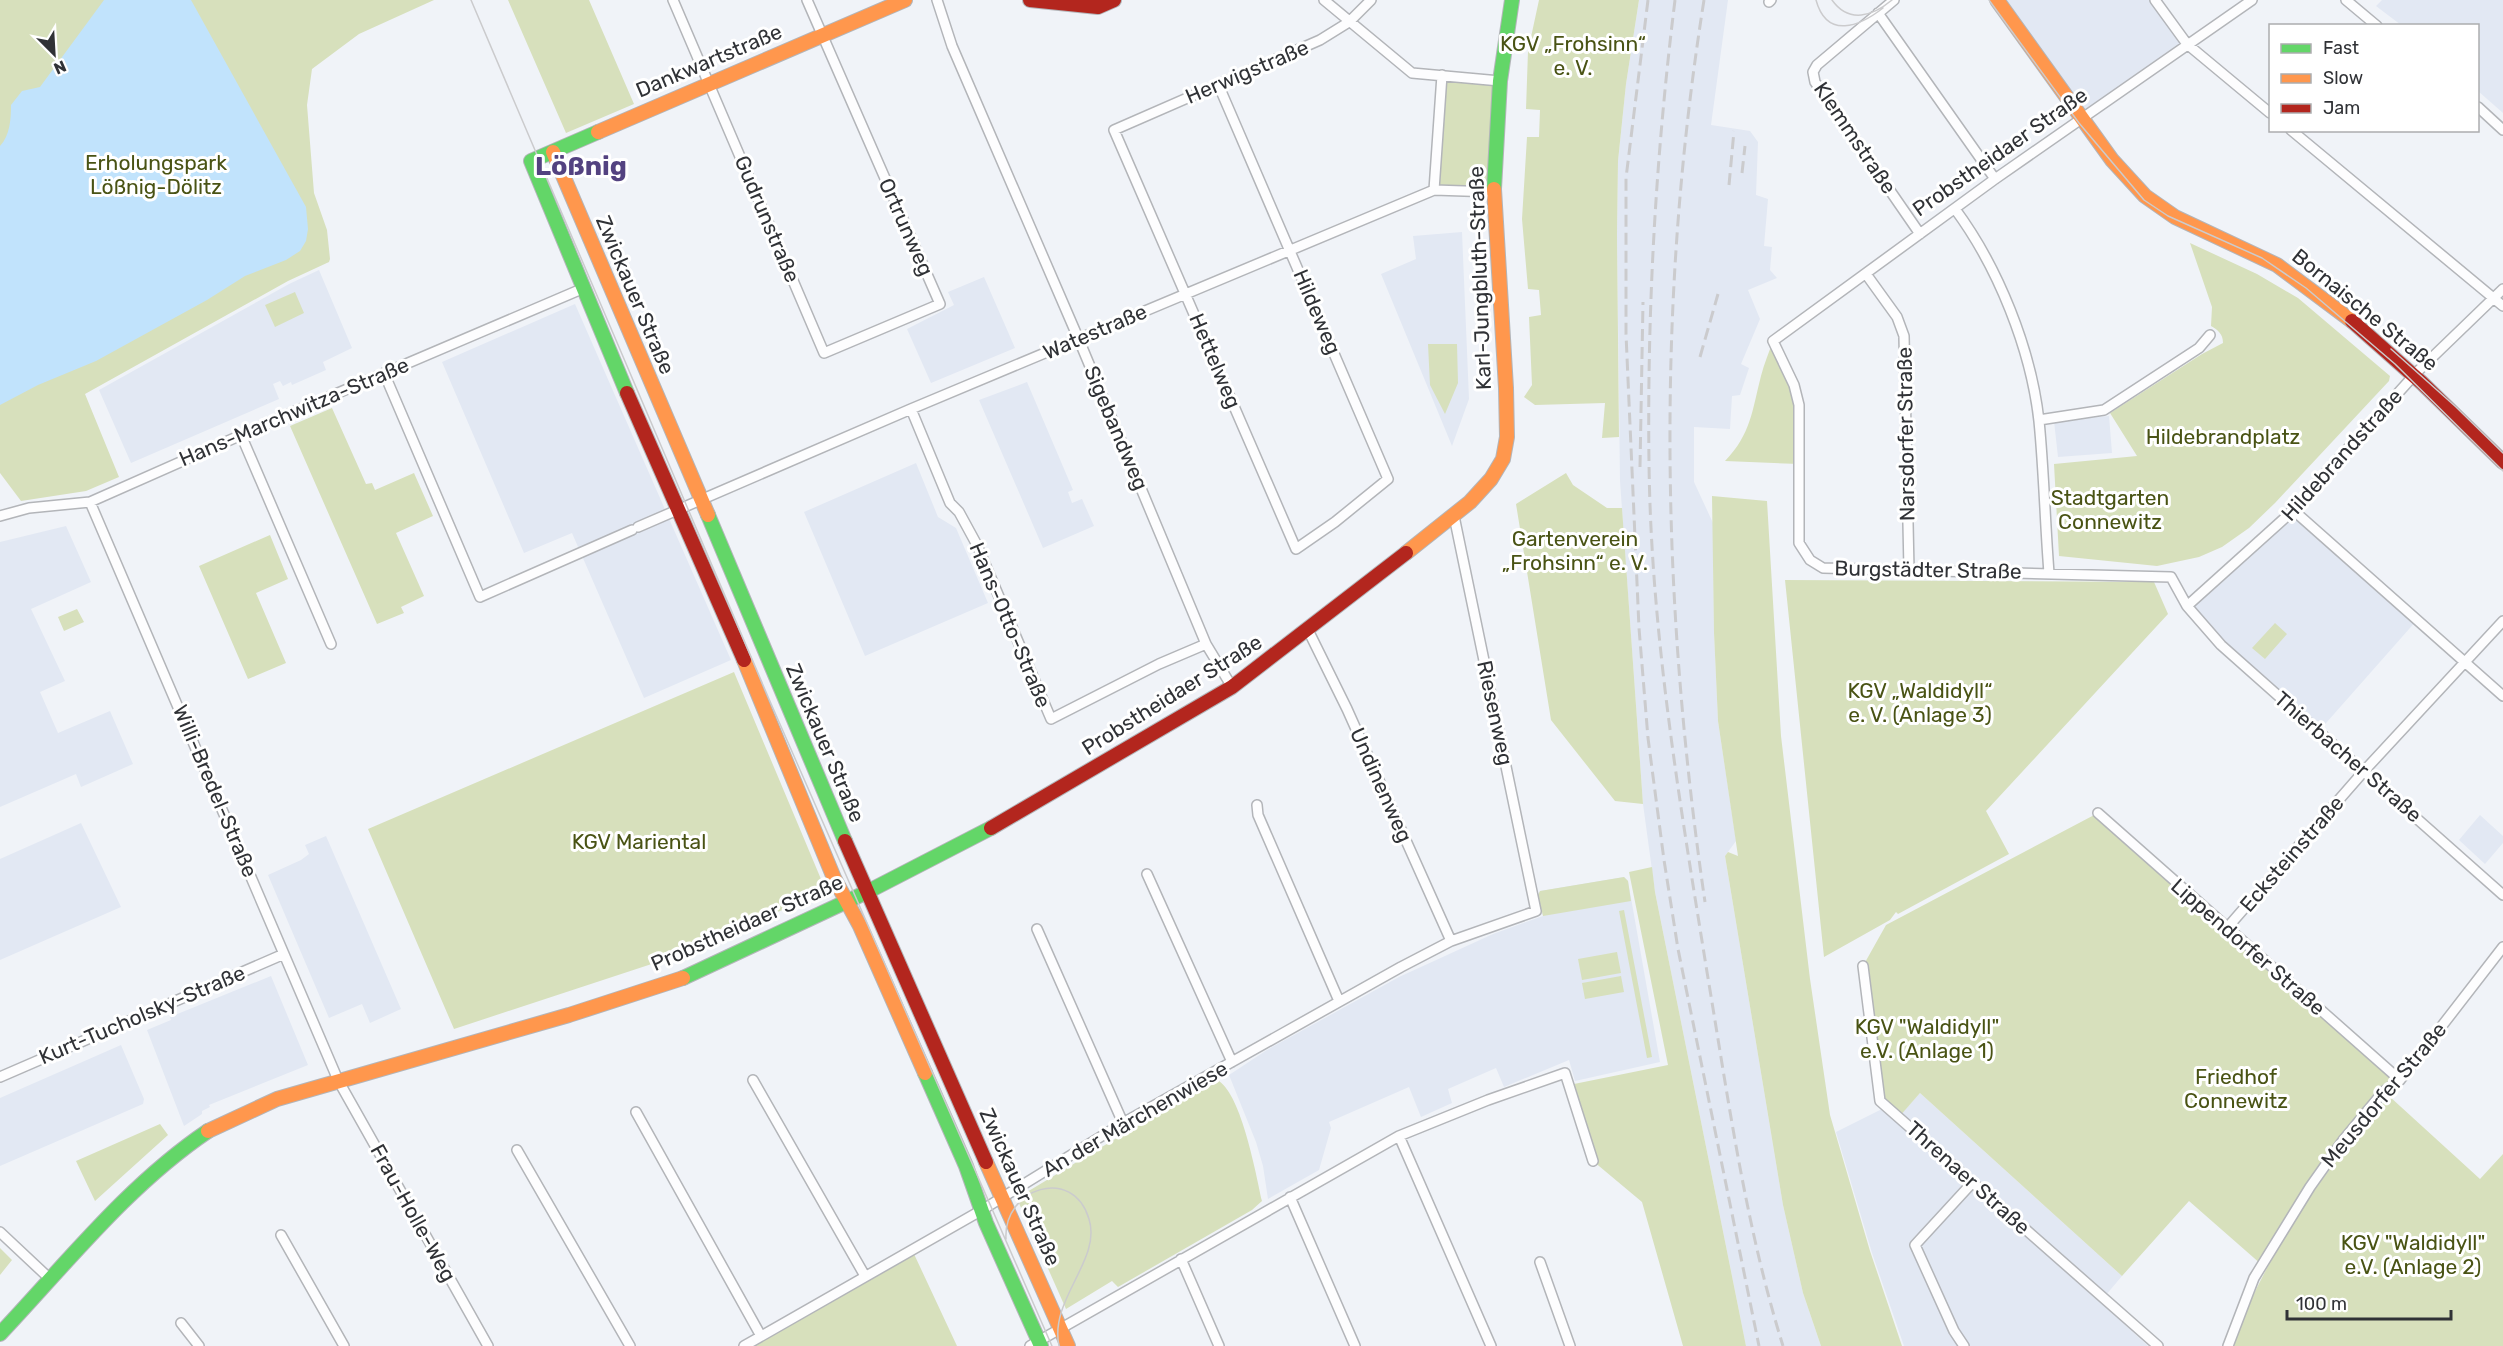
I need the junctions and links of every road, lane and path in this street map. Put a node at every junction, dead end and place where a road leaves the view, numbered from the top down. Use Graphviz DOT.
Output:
graph roads {
  1 [pos="673,0"];
  2 [pos="807,0"];
  3 [pos="905,0"];
  4 [pos="937,0"];
  5 [pos="1030,0"];
  6 [pos="1114,0"];
  7 [pos="1324,0"];
  8 [pos="1371,0"];
  9 [pos="1512,0"];
  10 [pos="1894,0"];
  11 [pos="1997,0"];
  12 [pos="2155,0"];
  13 [pos="2252,0"];
  14 [pos="2346,0"];
  15 [pos="1878,13"];
  16 [pos="1348,22"];
  17 [pos="2375,24"];
  18 [pos="822,35"];
  19 [pos="2187,44"];
  20 [pos="1442,75"];
  21 [pos="1500,81"];
  22 [pos="1218,84"];
  23 [pos="709,85"];
  24 [pos="2479,108"];
  25 [pos="2269,111"];
  26 [pos="2082,120"];
  27 [pos="1114,130"];
  28 [pos="2503,130"];
  29 [pos="2293,132"];
  30 [pos="553,152"];
  31 [pos="531,160"];
  32 [pos="1995,179"];
  33 [pos="1434,190"];
  34 [pos="1494,192"];
  35 [pos="1955,209"];
  36 [pos="1920,234"];
  37 [pos="1291,249"];
  38 [pos="1866,274"];
  39 [pos="584,288"];
  40 [pos="2503,289"];
  41 [pos="1186,294"];
  42 [pos="2493,298"];
  43 [pos="2503,306"];
  44 [pos="2210,335"];
  45 [pos="1079,340"];
  46 [pos="1773,340"];
  47 [pos="824,352"];
  48 [pos="384,373"];
  49 [pos="2415,375"];
  50 [pos="911,410"];
  51 [pos="2039,420"];
  52 [pos="240,435"];
  53 [pos="2503,462"];
  54 [pos="1491,479"];
  55 [pos="701,499"];
  56 [pos="90,502"];
  57 [pos="676,510"];
  58 [pos="2293,510"];
  59 [pos="0,516"];
  60 [pos="1454,516"];
  61 [pos="1335,522"];
  62 [pos="1909,570"];
  63 [pos="2049,573"];
  64 [pos="2187,606"];
  65 [pos="2503,621"];
  66 [pos="1308,630"];
  67 [pos="331,644"];
  68 [pos="1206,644"];
  69 [pos="2466,663"];
  70 [pos="1232,687"];
  71 [pos="2503,696"];
  72 [pos="2364,771"];
  73 [pos="1257,805"];
  74 [pos="2097,813"];
  75 [pos="1148,874"];
  76 [pos="867,892"];
  77 [pos="2503,895"];
  78 [pos="846,902"];
  79 [pos="1536,911"];
  80 [pos="2227,928"];
  81 [pos="1037,929"];
  82 [pos="1451,941"];
  83 [pos="2503,947"];
  84 [pos="284,954"];
  85 [pos="1863,966"];
  86 [pos="1339,1001"];
  87 [pos="1232,1062"];
  88 [pos="0,1077"];
  89 [pos="338,1080"];
  90 [pos="753,1080"];
  91 [pos="2400,1080"];
  92 [pos="636,1112"];
  93 [pos="1123,1124"];
  94 [pos="1399,1136"];
  95 [pos="517,1150"];
  96 [pos="1593,1161"];
  97 [pos="1972,1183"];
  98 [pos="1290,1197"];
  99 [pos="1001,1198"];
  100 [pos="982,1210"];
  101 [pos="0,1232"];
  102 [pos="281,1235"];
  103 [pos="1181,1259"];
  104 [pos="1540,1262"];
  105 [pos="865,1276"];
  106 [pos="50,1279"];
  107 [pos="181,1323"];
  108 [pos="1061,1328"];
  109 [pos="0,1334"];
  110 [pos="762,1336"];
  111 [pos="1036,1344"];
  112 [pos="199,1346"];
  113 [pos="344,1346"];
  114 [pos="488,1346"];
  115 [pos="630,1346"];
  116 [pos="744,1346"];
  117 [pos="1068,1346"];
  118 [pos="1219,1346"];
  119 [pos="1355,1346"];
  120 [pos="1491,1346"];
  121 [pos="1570,1346"];
  122 [pos="1964,1346"];
  123 [pos="2158,1346"];
  124 [pos="2228,1346"];
  1 -- 23 [label="street, Gudrunstraße"];
  2 -- 18 [label="street"];
  3 -- 18 [label="main road, Dankwartstraße"];
  4 -- 45 [label="street, Sigebandweg"];
  5 -- 6 [label="main road"];
  7 -- 16 [label="street"];
  8 -- 16 [label="street, Herwigstraße"];
  9 -- 21 [label="main road, Karl-Jungbluth-Straße"];
  10 -- 15 [label="street, Klemmstraße"];
  11 -- 26 [label="main road, Bornaische Straße"];
  12 -- 19 [label="street"];
  13 -- 19 [label="street, Probstheidaer Straße"];
  14 -- 17 [label="street"];
  15 -- 32 [label="street"];
  15 -- 36 [label="street, Klemmstraße"];
  16 -- 20 [label="street"];
  16 -- 22 [label="street, Herwigstraße"];
  18 -- 23 [label="main road, Dankwartstraße"];
  18 -- 47 [label="street, Ortrunweg"];
  19 -- 25 [label="street"];
  19 -- 26 [label="street, Probstheidaer Straße"];
  20 -- 21 [label="street"];
  20 -- 33 [label="street"];
  21 -- 34 [label="main road, Karl-Jungbluth-Straße"];
  22 -- 27 [label="street, Herwigstraße"];
  22 -- 37 [label="street, Hildeweg"];
  23 -- 30 [label="main road, Dankwartstraße"];
  23 -- 47 [label="street, Gudrunstraße"];
  24 -- 28 [label="street"];
  26 -- 32 [label="street, Probstheidaer Straße"];
  26 -- 49 [label="main road, Bornaische Straße"];
  27 -- 41 [label="street, Hettelweg"];
  29 -- 42 [label="street"];
  30 -- 31 [label="main road, Dankwartstraße"];
  30 -- 55 [label="main road, Zwickauer Straße"];
  31 -- 39 [label="main road, Zwickauer Straße"];
  32 -- 35 [label="street, Probstheidaer Straße"];
  33 -- 34 [label="street, Watestraße"];
  33 -- 37 [label="street, Watestraße"];
  34 -- 54 [label="main road, Karl-Jungbluth-Straße"];
  35 -- 36 [label="street, Probstheidaer Straße"];
  35 -- 51 [label="street"];
  36 -- 38 [label="street, Probstheidaer Straße"];
  37 -- 41 [label="street, Watestraße"];
  37 -- 61 [label="street, Hildeweg"];
  38 -- 46 [label="street, Probstheidaer Straße"];
  38 -- 62 [label="street, Narsdorfer Straße"];
  39 -- 48 [label="street, Hans-Marchwitza-Straße"];
  39 -- 57 [label="main road, Zwickauer Straße"];
  40 -- 42 [label="street, Hildebrandstraße"];
  41 -- 45 [label="street, Watestraße"];
  41 -- 61 [label="street, Hettelweg"];
  42 -- 43 [label="street"];
  42 -- 49 [label="street, Hildebrandstraße"];
  44 -- 51 [label="street"];
  45 -- 50 [label="street, Watestraße"];
  45 -- 68 [label="street, Sigebandweg"];
  46 -- 62 [label="street, Burgstädter Straße"];
  48 -- 52 [label="street, Hans-Marchwitza-Straße"];
  48 -- 57 [label="street, Watestraße"];
  49 -- 53 [label="main road, Bornaische Straße"];
  49 -- 58 [label="street, Hildebrandstraße"];
  50 -- 55 [label="street, Watestraße"];
  50 -- 68 [label="street, Hans-Otto-Straße"];
  51 -- 63 [label="street"];
  52 -- 56 [label="street, Hans-Marchwitza-Straße"];
  52 -- 67 [label="street"];
  54 -- 60 [label="main road, Probstheidaer Straße"];
  55 -- 57 [label="street, Watestraße"];
  55 -- 76 [label="main road, Zwickauer Straße"];
  56 -- 59 [label="street, Hans-Marchwitza-Straße"];
  56 -- 84 [label="street, Willi-Bredel-Straße"];
  57 -- 78 [label="main road, Zwickauer Straße"];
  58 -- 64 [label="street, Hildebrandstraße"];
  58 -- 69 [label="street"];
  60 -- 66 [label="main road, Probstheidaer Straße"];
  60 -- 79 [label="street, Riesenweg"];
  62 -- 63 [label="street, Burgstädter Straße"];
  63 -- 64 [label="street, Burgstädter Straße"];
  64 -- 72 [label="street, Thierbacher Straße"];
  65 -- 69 [label="street, Ecksteinstraße"];
  66 -- 70 [label="main road, Probstheidaer Straße"];
  66 -- 82 [label="street, Undinenweg"];
  68 -- 70 [label="street, Sigebandweg"];
  69 -- 71 [label="street"];
  69 -- 72 [label="street, Ecksteinstraße"];
  70 -- 76 [label="main road, Probstheidaer Straße"];
  72 -- 77 [label="street, Thierbacher Straße"];
  72 -- 80 [label="street, Ecksteinstraße"];
  73 -- 86 [label="street"];
  74 -- 80 [label="street, Lippendorfer Straße"];
  75 -- 87 [label="street"];
  76 -- 78 [label="main road, Probstheidaer Straße"];
  76 -- 99 [label="main road, Zwickauer Straße"];
  78 -- 89 [label="main road, Probstheidaer Straße"];
  78 -- 100 [label="main road, Zwickauer Straße"];
  79 -- 82 [label="street, An der Märchenwiese"];
  80 -- 91 [label="street, Lippendorfer Straße"];
  81 -- 93 [label="street"];
  82 -- 86 [label="street, An der Märchenwiese"];
  83 -- 91 [label="street, Meusdorfer Straße"];
  84 -- 88 [label="street, Kurt-Tucholsky-Straße"];
  84 -- 89 [label="street, Willi-Bredel-Straße"];
  85 -- 97 [label="street, Threnaer Straße"];
  86 -- 87 [label="street, An der Märchenwiese"];
  87 -- 93 [label="street, An der Märchenwiese"];
  89 -- 106 [label="main road, Probstheidaer Straße"];
  89 -- 114 [label="street, Frau-Holle-Weg"];
  90 -- 105 [label="street"];
  91 -- 124 [label="street, Meusdorfer Straße"];
  92 -- 110 [label="street"];
  93 -- 99 [label="street, An der Märchenwiese"];
  94 -- 96 [label="street"];
  94 -- 98 [label="street"];
  94 -- 120 [label="street"];
  95 -- 115 [label="street"];
  97 -- 122 [label="street"];
  97 -- 123 [label="street, Threnaer Straße"];
  98 -- 103 [label="street"];
  98 -- 119 [label="street"];
  99 -- 100 [label="street, An der Märchenwiese"];
  99 -- 108 [label="main road, Zwickauer Straße"];
  100 -- 105 [label="street, An der Märchenwiese"];
  100 -- 111 [label="main road, Zwickauer Straße"];
  101 -- 106 [label="street"];
  102 -- 113 [label="street"];
  103 -- 108 [label="street"];
  103 -- 118 [label="street"];
  104 -- 121 [label="street"];
  105 -- 110 [label="street, An der Märchenwiese"];
  106 -- 109 [label="main road, Probstheidaer Straße"];
  107 -- 112 [label="street"];
  108 -- 111 [label="street"];
  108 -- 117 [label="main road, Zwickauer Straße"];
  110 -- 116 [label="street, An der Märchenwiese"];
}
